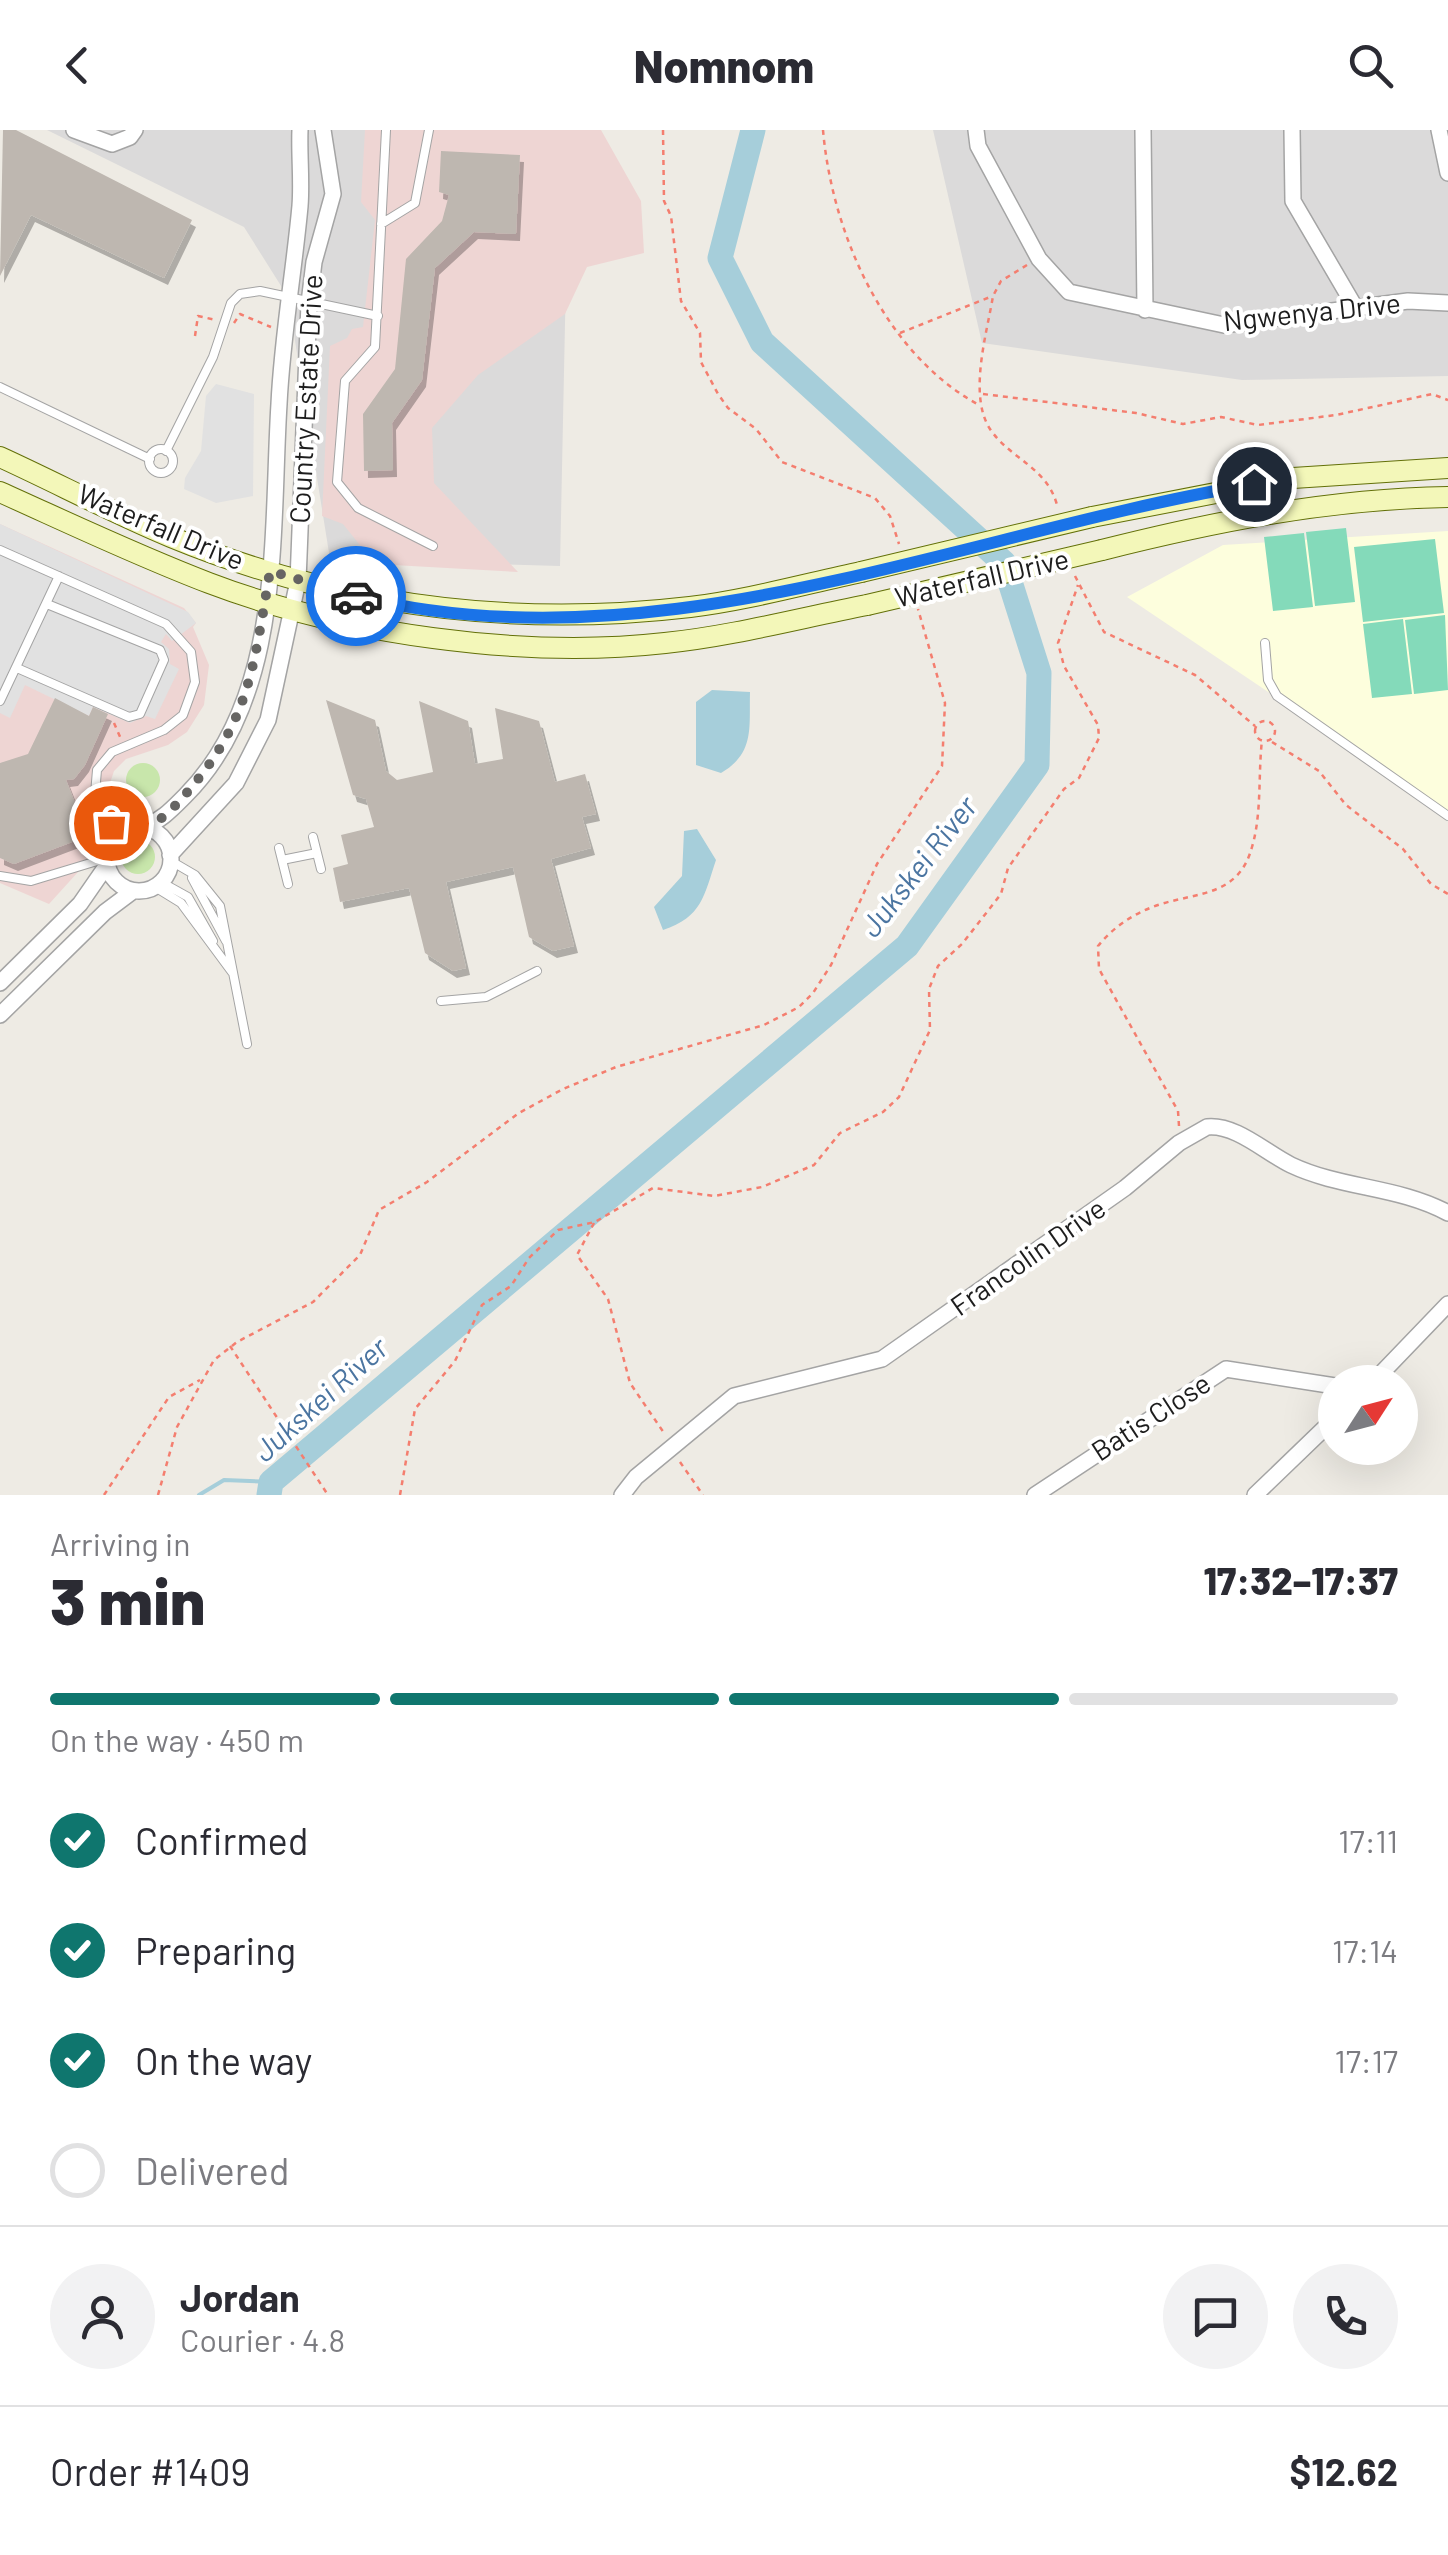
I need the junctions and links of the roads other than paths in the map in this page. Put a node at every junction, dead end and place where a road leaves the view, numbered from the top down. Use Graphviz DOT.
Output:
graph roads {
  1 [pos="74,130"];
  2 [pos="135,130"];
  3 [pos="300,130"];
  4 [pos="323,130"];
  5 [pos="386,130"];
  6 [pos="429,130"];
  7 [pos="976,130"];
  8 [pos="1143,130"];
  9 [pos="1292,130"];
  10 [pos="1439,130"];
  11 [pos="1448,173"];
  12 [pos="381,224"];
  13 [pos="288,297"];
  14 [pos="309,302"];
  15 [pos="1448,303"];
  16 [pos="1355,307"];
  17 [pos="1145,310"];
  18 [pos="378,316"];
  19 [pos="0,387"];
  20 [pos="166,451"];
  21 [pos="0,456"];
  22 [pos="150,459"];
  23 [pos="1448,468"];
  24 [pos="0,492"];
  25 [pos="1448,497"];
  26 [pos="433,546"];
  27 [pos="0,550"];
  28 [pos="270,571"];
  29 [pos="59,576"];
  30 [pos="298,582"];
  31 [pos="265,600"];
  32 [pos="47,604"];
  33 [pos="295,607"];
  34 [pos="1265,642"];
  35 [pos="17,668"];
  36 [pos="0,701"];
  37 [pos="94,806"];
  38 [pos="1448,816"];
  39 [pos="137,828"];
  40 [pos="314,837"];
  41 [pos="279,848"];
  42 [pos="317,852"];
  43 [pos="107,858"];
  44 [pos="282,860"];
  45 [pos="175,861"];
  46 [pos="320,869"];
  47 [pos="0,876"];
  48 [pos="158,884"];
  49 [pos="288,884"];
  50 [pos="133,891"];
  51 [pos="226,956"];
  52 [pos="537,972"];
  53 [pos="0,983"];
  54 [pos="441,1001"];
  55 [pos="0,1016"];
  56 [pos="247,1044"];
  57 [pos="1448,1213"];
  58 [pos="1448,1304"];
  59 [pos="1389,1365"];
  60 [pos="1318,1383"];
  61 [pos="1318,1434"];
  62 [pos="622,1495"];
  63 [pos="1035,1495"];
  64 [pos="1255,1495"];
  1 -- 2 [label="street"];
  3 -- 13 [label="street, Country Estate Drive"];
  4 -- 14 [label="street, Country Estate Drive"];
  5 -- 12 [label="lane"];
  6 -- 12 [label="lane"];
  7 -- 17 [label="street, Ngwenya Drive"];
  8 -- 17 [label="street"];
  9 -- 16 [label="street"];
  10 -- 11 [label="street"];
  12 -- 18 [label="lane"];
  13 -- 14 [label="lane"];
  13 -- 20 [label="lane"];
  13 -- 28 [label="street, Country Estate Drive"];
  14 -- 18 [label="lane"];
  14 -- 30 [label="street, Country Estate Drive"];
  15 -- 16 [label="street, Ngwenya Drive"];
  16 -- 17 [label="street, Ngwenya Drive"];
  18 -- 26 [label="lane"];
  19 -- 22 [label="lane"];
  20 -- 22 [label="lane"];
  20 -- 22 [label="lane"];
  21 -- 28 [label="main road, Waterfall Drive"];
  23 -- 30 [label="main road, Waterfall Drive, bridge"];
  24 -- 31 [label="main road, Waterfall Drive"];
  25 -- 33 [label="main road, Waterfall Drive, bridge"];
  27 -- 29 [label="lane"];
  28 -- 30 [label="main road, Waterfall Drive"];
  28 -- 31 [label="street, Country Estate Drive"];
  29 -- 32 [label="lane"];
  29 -- 37 [label="lane"];
  30 -- 33 [label="street, Country Estate Drive"];
  31 -- 33 [label="main road, Waterfall Drive"];
  31 -- 39 [label="street, Country Estate Drive"];
  32 -- 35 [label="lane"];
  32 -- 35 [label="lane"];
  33 -- 45 [label="street, Country Estate Drive"];
  34 -- 38 [label="lane"];
  35 -- 36 [label="lane"];
  37 -- 39 [label="lane"];
  37 -- 43 [label="lane"];
  39 -- 43 [label="street"];
  39 -- 45 [label="street"];
  40 -- 42 [label="lane"];
  41 -- 44 [label="lane"];
  42 -- 44 [label="lane"];
  42 -- 46 [label="lane"];
  43 -- 47 [label="lane"];
  43 -- 50 [label="street"];
  43 -- 53 [label="street"];
  44 -- 49 [label="lane"];
  45 -- 48 [label="street"];
  45 -- 51 [label="lane"];
  48 -- 50 [label="street"];
  48 -- 51 [label="lane"];
  50 -- 55 [label="street"];
  51 -- 56 [label="lane"];
  52 -- 54 [label="lane"];
  57 -- 62 [label="street, Francolin Drive"];
  58 -- 59 [label="street"];
  60 -- 63 [label="street, Batis Close"];
  61 -- 64 [label="street"];
}
